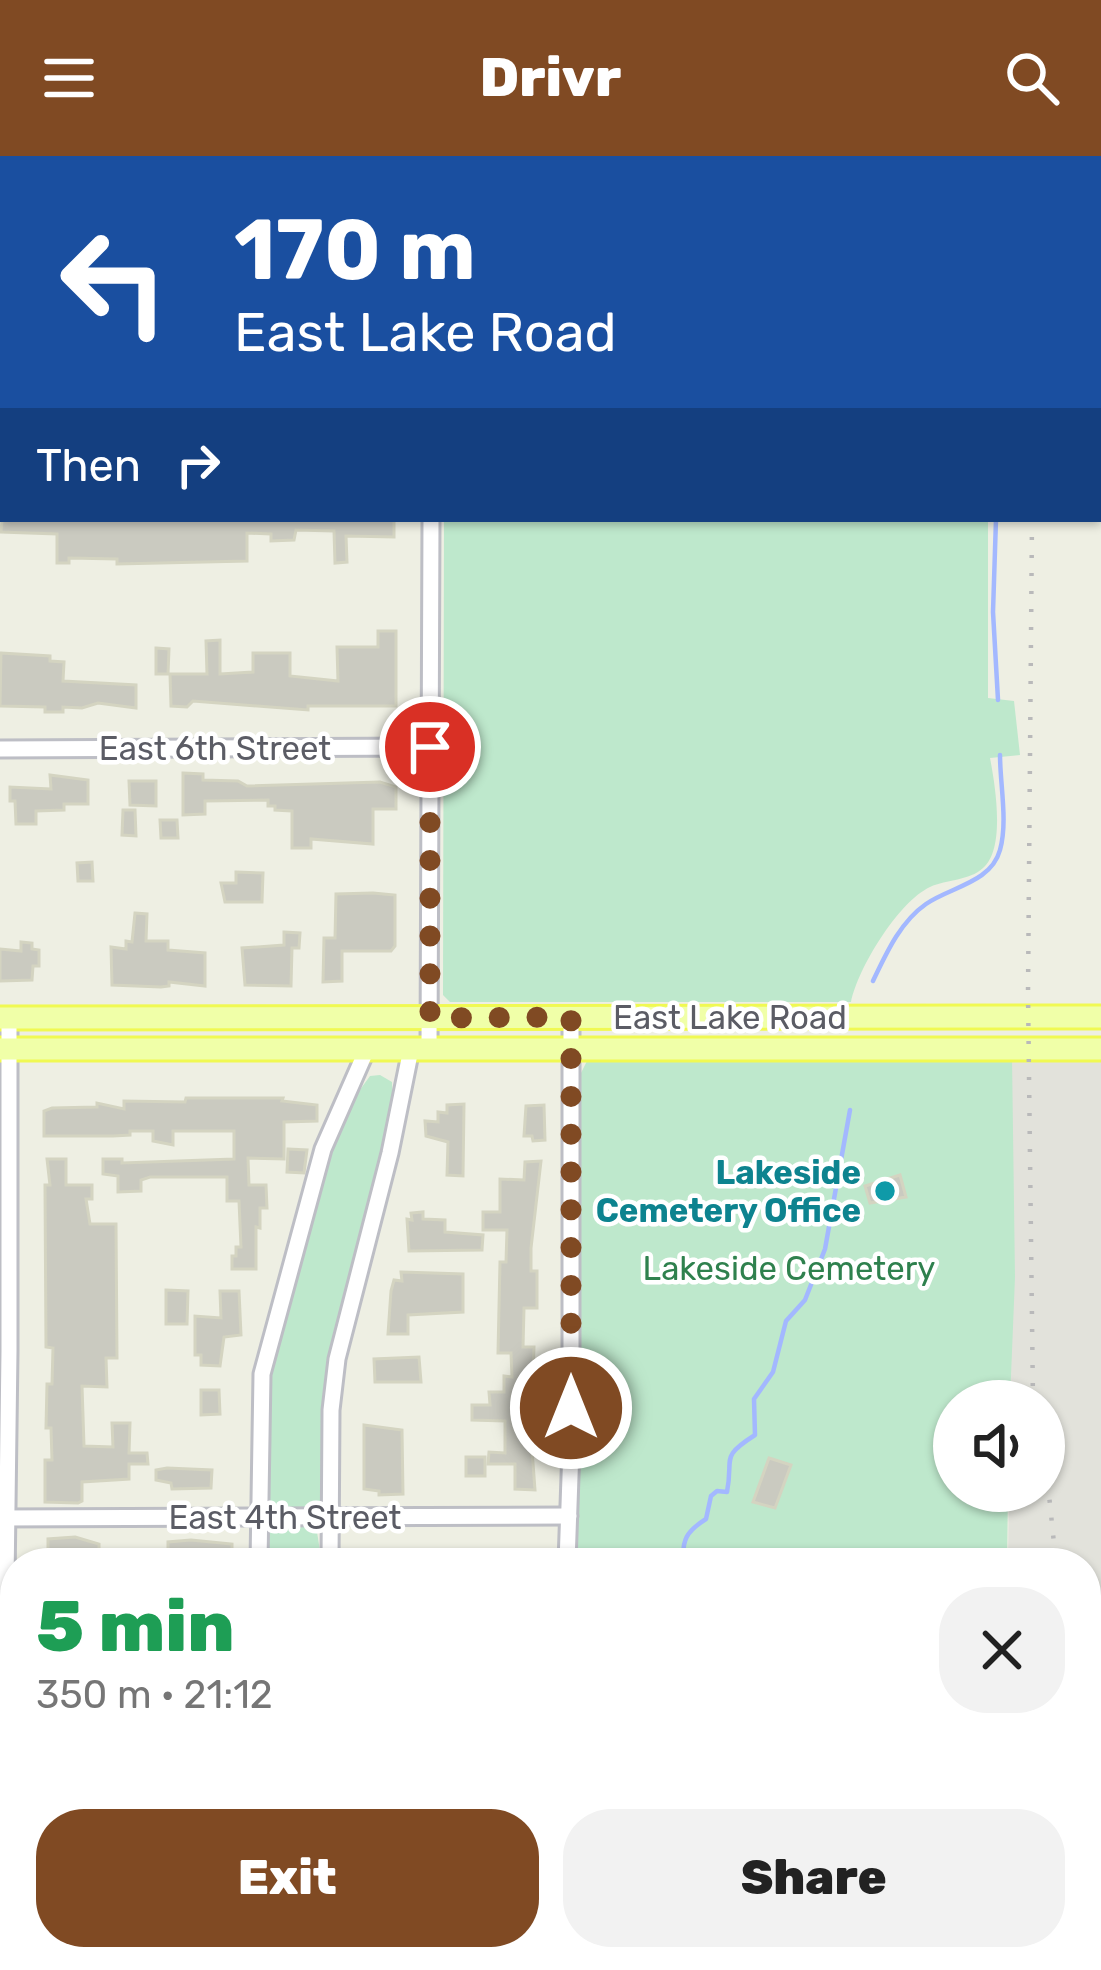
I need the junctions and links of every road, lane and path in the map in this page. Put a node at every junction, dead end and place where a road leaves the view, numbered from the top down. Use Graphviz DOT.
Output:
graph roads {
  1 [pos="431,522"];
  2 [pos="430,747"];
  3 [pos="0,749"];
  4 [pos="4,1017"];
  5 [pos="571,1017"];
  6 [pos="1101,1017"];
  7 [pos="430,1018"];
  8 [pos="5,1049"];
  9 [pos="367,1049"];
  10 [pos="420,1049"];
  11 [pos="572,1049"];
  12 [pos="1101,1049"];
  13 [pos="5,1184"];
  14 [pos="260,1516"];
  15 [pos="569,1516"];
  16 [pos="3,1518"];
  17 [pos="330,1518"];
  18 [pos="3,1548"];
  19 [pos="259,1548"];
  20 [pos="330,1548"];
  21 [pos="568,1548"];
  1 -- 2 [label="street"];
  2 -- 3 [label="street, East 6th Street"];
  2 -- 7 [label="street"];
  4 -- 7 [label="main road, East Lake Road"];
  4 -- 8 [label="street"];
  5 -- 6 [label="main road, East Lake Road"];
  5 -- 7 [label="main road, East Lake Road"];
  5 -- 11 [label="street"];
  7 -- 10 [label="street"];
  8 -- 9 [label="main road, East Lake Road"];
  8 -- 13 [label="street"];
  9 -- 10 [label="main road, East Lake Road"];
  9 -- 14 [label="street"];
  10 -- 11 [label="main road, East Lake Road"];
  10 -- 17 [label="street"];
  11 -- 12 [label="main road, East Lake Road"];
  11 -- 15 [label="street"];
  13 -- 16 [label="street"];
  14 -- 16 [label="street, East 4th Street"];
  14 -- 17 [label="street, East 4th Street"];
  14 -- 19 [label="street"];
  15 -- 17 [label="street, East 4th Street"];
  15 -- 21 [label="street"];
  16 -- 18 [label="street"];
  17 -- 20 [label="street"];
}
